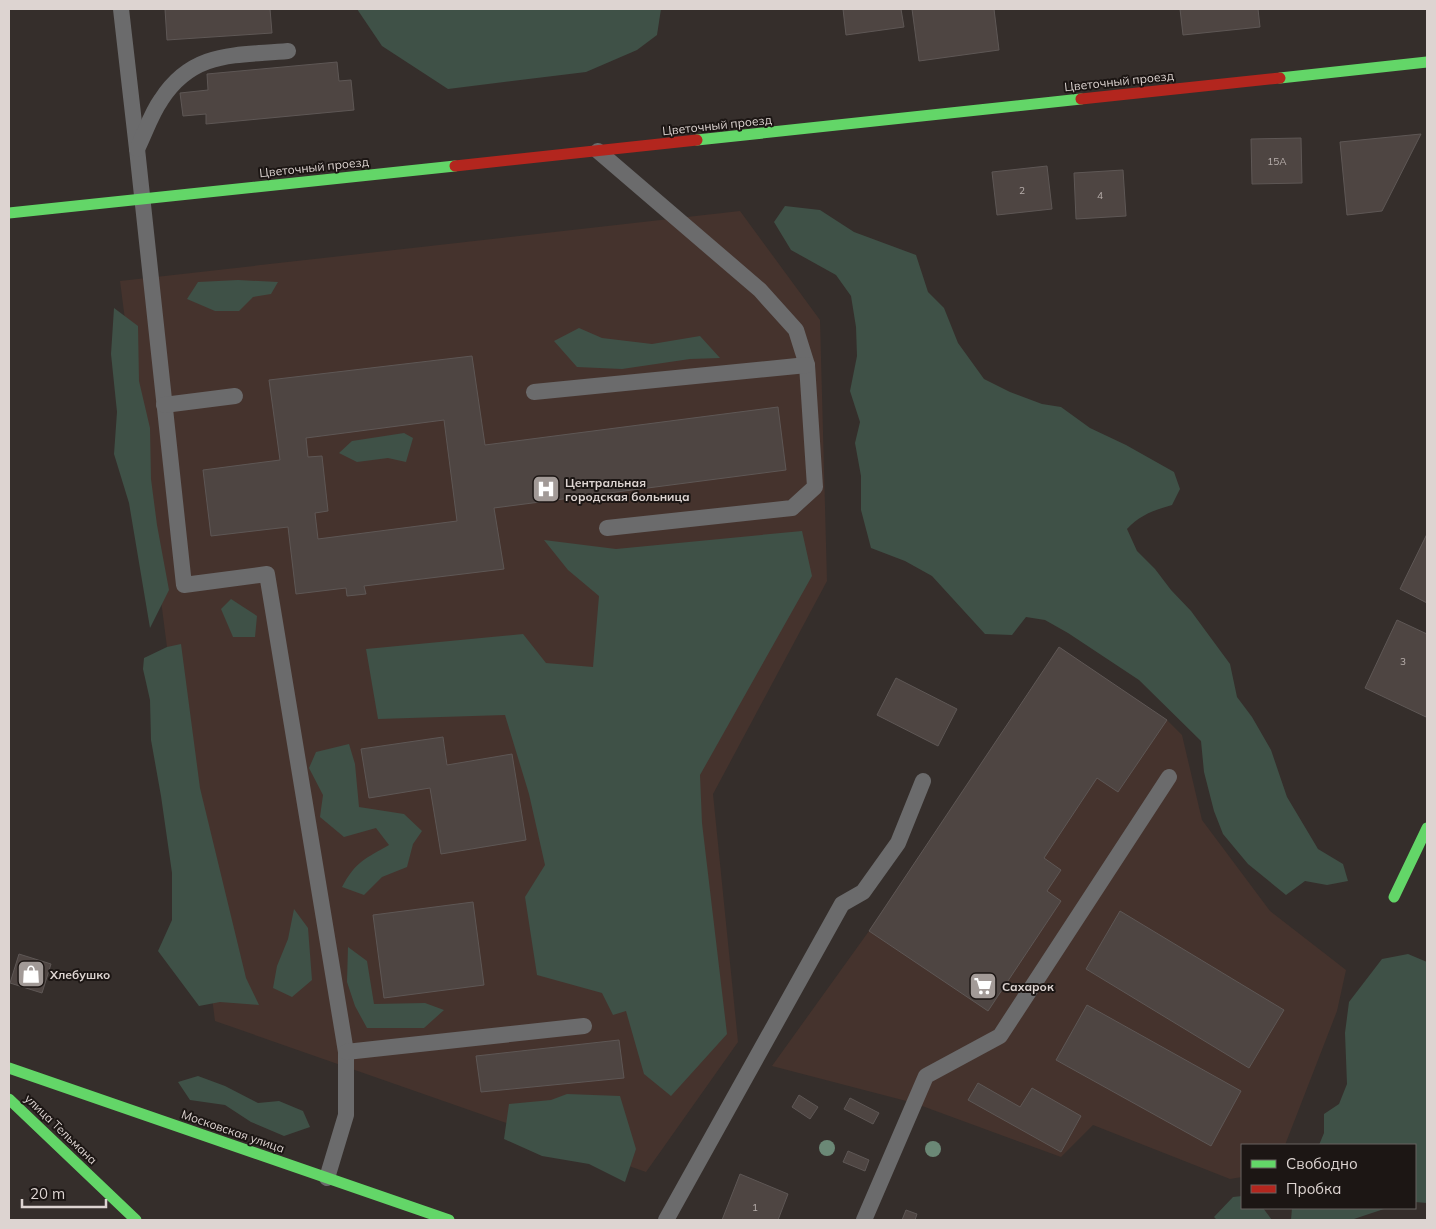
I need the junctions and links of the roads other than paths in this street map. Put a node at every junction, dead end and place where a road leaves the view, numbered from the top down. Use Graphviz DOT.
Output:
graph roads {
  1 [pos="121,9"];
  2 [pos="288,51"];
  3 [pos="1427,62"];
  4 [pos="137,149"];
  5 [pos="598,152"];
  6 [pos="142,198"];
  7 [pos="9,213"];
  8 [pos="808,365"];
  9 [pos="534,392"];
  10 [pos="235,396"];
  11 [pos="164,405"];
  12 [pos="607,528"];
  13 [pos="1169,778"];
  14 [pos="923,781"];
  15 [pos="1427,828"];
  16 [pos="1394,897"];
  17 [pos="584,1026"];
  18 [pos="346,1052"];
  19 [pos="9,1068"];
  20 [pos="9,1099"];
  21 [pos="327,1178"];
  22 [pos="136,1220"];
  23 [pos="449,1220"];
  24 [pos="666,1220"];
  25 [pos="864,1220"];
  1 -- 4 [label="lane"];
  2 -- 4 [label="lane"];
  3 -- 5 [label="street, Цветочный проезд"];
  4 -- 6 [label="lane"];
  5 -- 6 [label="street, Цветочный проезд"];
  5 -- 8 [label="lane"];
  6 -- 7 [label="street, Цветочный проезд"];
  6 -- 11 [label="lane"];
  8 -- 9 [label="lane"];
  8 -- 12 [label="lane"];
  10 -- 11 [label="lane"];
  11 -- 18 [label="lane"];
  13 -- 25 [label="lane"];
  14 -- 24 [label="lane"];
  15 -- 16 [label="street"];
  17 -- 18 [label="lane"];
  18 -- 21 [label="lane"];
  19 -- 21 [label="street, Московская улица"];
  20 -- 22 [label="street, улица Тельмана"];
  21 -- 23 [label="street, Московская улица"];
}
